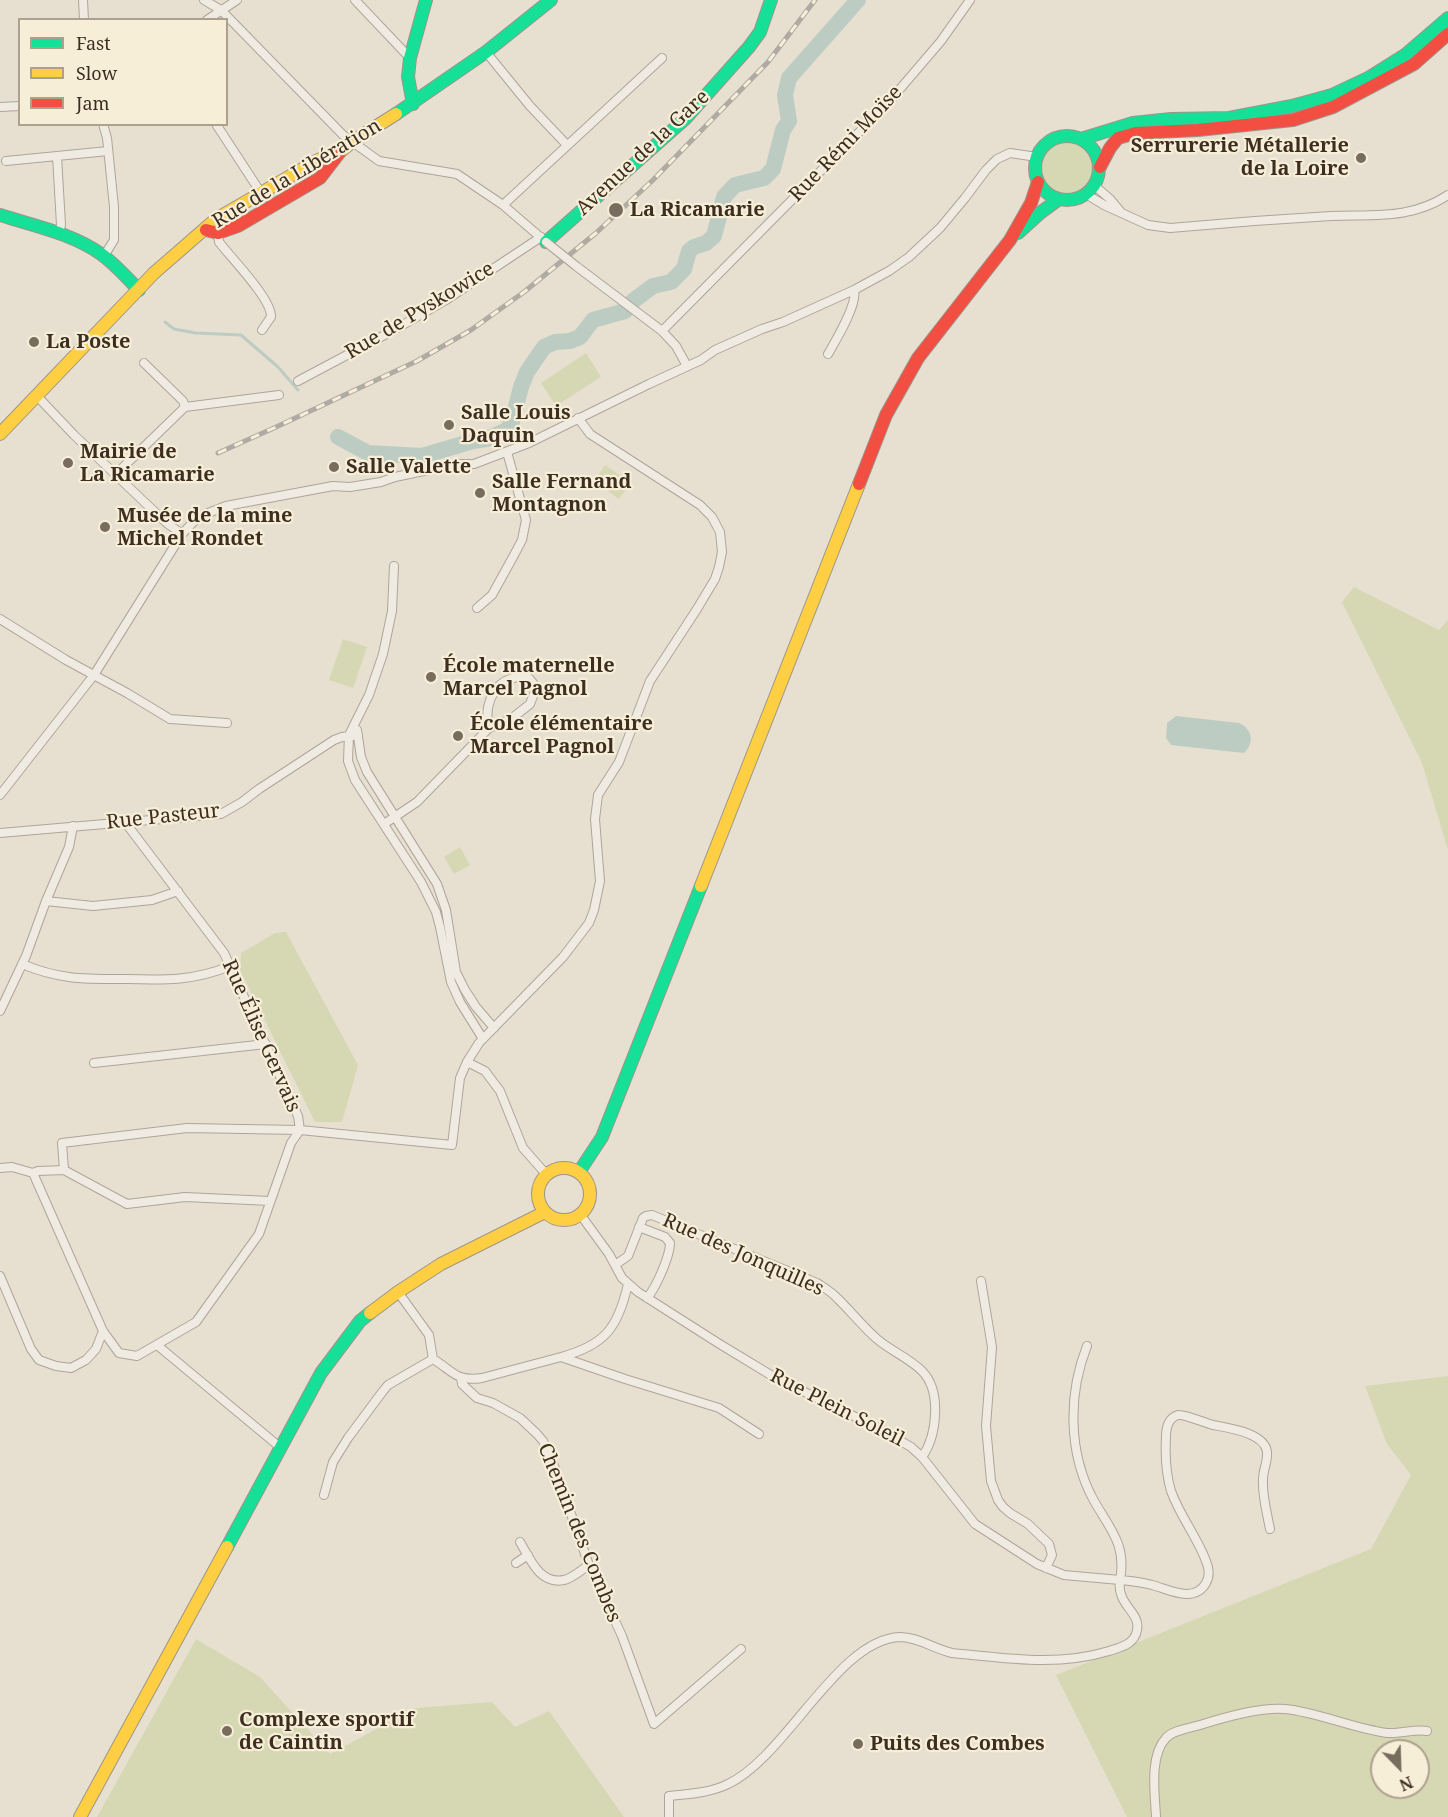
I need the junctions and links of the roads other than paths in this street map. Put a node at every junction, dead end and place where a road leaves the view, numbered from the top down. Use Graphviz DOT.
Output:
graph roads {
  1 [pos="83,0"];
  2 [pos="204,0"];
  3 [pos="237,0"];
  4 [pos="355,0"];
  5 [pos="426,0"];
  6 [pos="551,0"];
  7 [pos="771,0"];
  8 [pos="970,0"];
  9 [pos="220,10"];
  10 [pos="84,18"];
  11 [pos="210,18"];
  12 [pos="228,18"];
  13 [pos="228,18"];
  14 [pos="1448,18"];
  15 [pos="1448,34"];
  16 [pos="486,52"];
  17 [pos="410,58"];
  18 [pos="662,58"];
  19 [pos="413,104"];
  20 [pos="18,106"];
  21 [pos="0,107"];
  22 [pos="104,126"];
  23 [pos="217,126"];
  24 [pos="1081,139"];
  25 [pos="353,141"];
  26 [pos="567,145"];
  27 [pos="108,151"];
  28 [pos="340,152"];
  29 [pos="57,156"];
  30 [pos="1037,157"];
  31 [pos="6,161"];
  32 [pos="1100,167"];
  33 [pos="1038,182"];
  34 [pos="1090,190"];
  35 [pos="261,193"];
  36 [pos="1448,195"];
  37 [pos="1059,200"];
  38 [pos="503,205"];
  39 [pos="0,215"];
  40 [pos="212,232"];
  41 [pos="59,233"];
  42 [pos="543,240"];
  43 [pos="1010,240"];
  44 [pos="104,256"];
  45 [pos="140,290"];
  46 [pos="854,290"];
  47 [pos="262,330"];
  48 [pos="663,332"];
  49 [pos="828,354"];
  50 [pos="144,363"];
  51 [pos="687,366"];
  52 [pos="298,381"];
  53 [pos="279,395"];
  54 [pos="37,396"];
  55 [pos="184,407"];
  56 [pos="578,418"];
  57 [pos="0,434"];
  58 [pos="507,452"];
  59 [pos="116,474"];
  60 [pos="182,534"];
  61 [pos="394,566"];
  62 [pos="477,608"];
  63 [pos="0,620"];
  64 [pos="94,675"];
  65 [pos="227,723"];
  66 [pos="489,728"];
  67 [pos="353,735"];
  68 [pos="0,795"];
  69 [pos="395,817"];
  70 [pos="126,822"];
  71 [pos="384,824"];
  72 [pos="74,826"];
  73 [pos="0,827"];
  74 [pos="21,830"];
  75 [pos="0,833"];
  76 [pos="178,891"];
  77 [pos="46,901"];
  78 [pos="22,964"];
  79 [pos="230,966"];
  80 [pos="0,1011"];
  81 [pos="494,1028"];
  82 [pos="483,1039"];
  83 [pos="266,1044"];
  84 [pos="467,1062"];
  85 [pos="94,1063"];
  86 [pos="300,1130"];
  87 [pos="0,1168"];
  88 [pos="64,1170"];
  89 [pos="579,1172"];
  90 [pos="33,1173"];
  91 [pos="546,1174"];
  92 [pos="270,1201"];
  93 [pos="545,1212"];
  94 [pos="580,1214"];
  95 [pos="639,1227"];
  96 [pos="615,1265"];
  97 [pos="0,1276"];
  98 [pos="981,1281"];
  99 [pos="628,1284"];
  100 [pos="398,1292"];
  101 [pos="647,1298"];
  102 [pos="103,1331"];
  103 [pos="157,1345"];
  104 [pos="1087,1346"];
  105 [pos="561,1357"];
  106 [pos="433,1359"];
  107 [pos="461,1378"];
  108 [pos="759,1434"];
  109 [pos="281,1448"];
  110 [pos="922,1457"];
  111 [pos="324,1495"];
  112 [pos="1270,1529"];
  113 [pos="520,1542"];
  114 [pos="528,1555"];
  115 [pos="516,1563"];
  116 [pos="588,1565"];
  117 [pos="1046,1568"];
  118 [pos="1120,1580"];
  119 [pos="741,1649"];
  120 [pos="1427,1731"];
  121 [pos="80,1817"];
  122 [pos="669,1817"];
  123 [pos="1156,1817"];
  1 -- 10 [label="street"];
  2 -- 9 [label="street"];
  3 -- 9 [label="street"];
  4 -- 17 [label="street"];
  5 -- 17 [label="main road"];
  6 -- 16 [label="main road, Rue de la Libération"];
  7 -- 42 [label="main road, Avenue de la Gare"];
  8 -- 48 [label="street, Rue Rémi Moïse"];
  9 -- 11 [label="street"];
  9 -- 13 [label="street"];
  12 -- 25 [label="street"];
  14 -- 24 [label="main road"];
  15 -- 32 [label="main road"];
  16 -- 19 [label="main road, Rue de la Libération"];
  16 -- 26 [label="street"];
  17 -- 19 [label="main road"];
  18 -- 26 [label="street"];
  19 -- 25 [label="main road, Rue de la Libération"];
  20 -- 21 [label="street"];
  22 -- 27 [label="street"];
  23 -- 35 [label="street"];
  24 -- 30 [label="main road"];
  24 -- 32 [label="main road"];
  25 -- 28 [label="main road, Rue de la Libération"];
  25 -- 38 [label="street"];
  26 -- 38 [label="street"];
  27 -- 29 [label="street"];
  27 -- 44 [label="street"];
  28 -- 35 [label="main road, Rue de la Libération"];
  28 -- 40 [label="main road"];
  29 -- 31 [label="street"];
  29 -- 41 [label="street"];
  30 -- 33 [label="main road"];
  30 -- 46 [label="street"];
  32 -- 34 [label="main road"];
  33 -- 37 [label="main road"];
  33 -- 43 [label="main road"];
  34 -- 36 [label="street"];
  34 -- 37 [label="main road"];
  35 -- 40 [label="main road, Rue de la Libération"];
  37 -- 43 [label="main road"];
  38 -- 42 [label="street"];
  39 -- 41 [label="main road"];
  40 -- 45 [label="main road, Rue de la Libération"];
  40 -- 47 [label="street"];
  41 -- 44 [label="main road"];
  42 -- 48 [label="street, bridge"];
  42 -- 52 [label="street, Rue de Pyskowice"];
  43 -- 89 [label="main road"];
  44 -- 45 [label="main road"];
  45 -- 54 [label="main road, Rue de la Libération"];
  46 -- 49 [label="street"];
  46 -- 51 [label="street"];
  48 -- 51 [label="street"];
  50 -- 55 [label="street"];
  51 -- 56 [label="street"];
  53 -- 55 [label="street"];
  54 -- 57 [label="main road, Rue de la Libération"];
  54 -- 59 [label="street"];
  55 -- 59 [label="street"];
  56 -- 58 [label="street"];
  56 -- 81 [label="street"];
  58 -- 60 [label="street"];
  58 -- 62 [label="street"];
  59 -- 60 [label="street"];
  60 -- 64 [label="street"];
  61 -- 67 [label="street"];
  63 -- 64 [label="street"];
  64 -- 65 [label="street"];
  64 -- 68 [label="street"];
  66 -- 66 [label="street"];
  66 -- 69 [label="street"];
  67 -- 69 [label="street"];
  67 -- 70 [label="street, Rue Pasteur"];
  67 -- 71 [label="street"];
  69 -- 71 [label="street"];
  69 -- 81 [label="street"];
  70 -- 72 [label="street, Rue Pasteur"];
  70 -- 76 [label="street, Rue Élise Gervais"];
  71 -- 82 [label="street"];
  72 -- 74 [label="street, Rue Pasteur"];
  72 -- 77 [label="street"];
  73 -- 74 [label="street, Rue Pasteur"];
  74 -- 75 [label="street, Rue Pasteur"];
  76 -- 77 [label="street"];
  76 -- 79 [label="street, Rue Élise Gervais"];
  77 -- 78 [label="street"];
  78 -- 79 [label="street"];
  78 -- 80 [label="street"];
  79 -- 83 [label="street, Rue Élise Gervais"];
  81 -- 82 [label="street"];
  82 -- 84 [label="street"];
  83 -- 85 [label="street"];
  83 -- 86 [label="street, Rue Élise Gervais"];
  84 -- 86 [label="street"];
  84 -- 91 [label="street"];
  86 -- 88 [label="street"];
  86 -- 92 [label="street, Rue Élise Gervais"];
  87 -- 90 [label="street"];
  88 -- 90 [label="street"];
  88 -- 92 [label="street"];
  89 -- 91 [label="main road"];
  89 -- 94 [label="main road"];
  90 -- 102 [label="street, Rue Élise Gervais"];
  91 -- 93 [label="main road"];
  92 -- 103 [label="street, Rue Élise Gervais"];
  93 -- 94 [label="main road"];
  93 -- 100 [label="main road"];
  94 -- 96 [label="street, Rue Plein Soleil"];
  95 -- 96 [label="street, Rue des Jonquilles"];
  95 -- 101 [label="street"];
  95 -- 110 [label="street, Rue des Jonquilles"];
  96 -- 99 [label="street, Rue Plein Soleil"];
  97 -- 102 [label="street"];
  98 -- 117 [label="street"];
  99 -- 101 [label="street, Rue Plein Soleil"];
  99 -- 105 [label="street"];
  100 -- 106 [label="street"];
  100 -- 109 [label="main road"];
  101 -- 110 [label="street, Rue Plein Soleil"];
  102 -- 103 [label="street, Rue Élise Gervais"];
  103 -- 109 [label="street"];
  104 -- 118 [label="street"];
  105 -- 107 [label="street"];
  105 -- 108 [label="street"];
  106 -- 107 [label="street, Chemin des Combes"];
  106 -- 111 [label="street"];
  107 -- 116 [label="street, Chemin des Combes"];
  109 -- 121 [label="main road"];
  110 -- 117 [label="street, Rue Plein Soleil"];
  112 -- 118 [label="street, Rue Plein Soleil"];
  113 -- 114 [label="street"];
  114 -- 115 [label="street"];
  114 -- 116 [label="street"];
  116 -- 119 [label="street, Chemin des Combes"];
  117 -- 118 [label="street, Rue Plein Soleil"];
  118 -- 122 [label="street"];
  120 -- 123 [label="street"];
}
